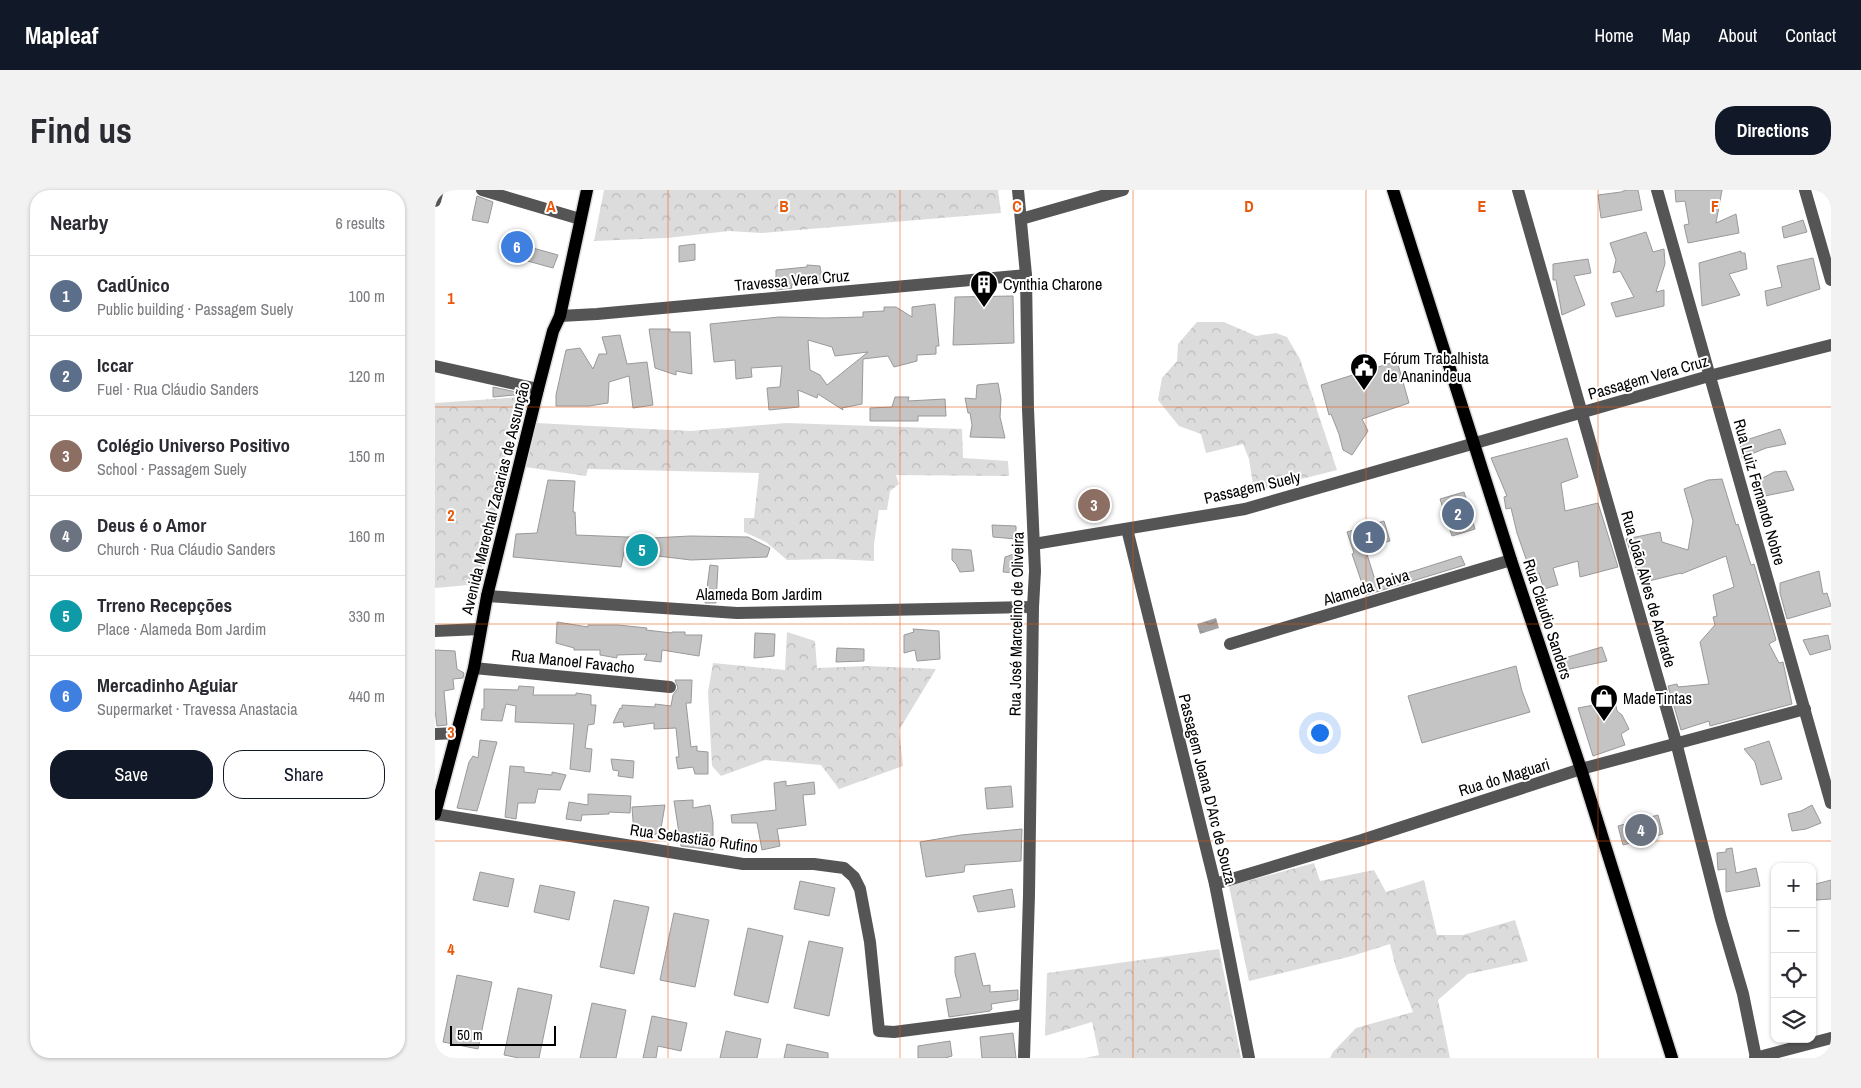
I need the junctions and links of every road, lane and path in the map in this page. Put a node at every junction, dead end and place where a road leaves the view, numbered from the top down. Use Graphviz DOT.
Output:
graph roads {
  1 [pos="438,190"];
  2 [pos="482,190"];
  3 [pos="587,190"];
  4 [pos="1018,190"];
  5 [pos="1123,190"];
  6 [pos="1393,190"];
  7 [pos="1518,190"];
  8 [pos="1657,190"];
  9 [pos="1805,190"];
  10 [pos="435,201"];
  11 [pos="580,219"];
  12 [pos="1021,219"];
  13 [pos="1026,275"];
  14 [pos="1831,280"];
  15 [pos="560,316"];
  16 [pos="1831,345"];
  17 [pos="435,366"];
  18 [pos="1709,376"];
  19 [pos="539,389"];
  20 [pos="1581,413"];
  21 [pos="1474,444"];
  22 [pos="1127,529"];
  23 [pos="1034,544"];
  24 [pos="1511,560"];
  25 [pos="487,596"];
  26 [pos="1033,606"];
  27 [pos="480,629"];
  28 [pos="435,631"];
  29 [pos="1230,644"];
  30 [pos="474,668"];
  31 [pos="670,687"];
  32 [pos="1805,709"];
  33 [pos="455,733"];
  34 [pos="435,734"];
  35 [pos="1677,742"];
  36 [pos="1581,770"];
  37 [pos="1831,803"];
  38 [pos="435,814"];
  39 [pos="1215,884"];
  40 [pos="1025,1015"];
  41 [pos="1831,1038"];
  42 [pos="1788,1049"];
  43 [pos="1024,1058"];
  44 [pos="1249,1058"];
  45 [pos="1672,1058"];
  46 [pos="1756,1058"];
  47 [pos="1798,1058"];
  1 -- 10 [label="street"];
  2 -- 11 [label="street"];
  3 -- 11 [label="main road, Avenida Marechal Zacarias de Assunção"];
  4 -- 12 [label="street, Rua José Marcelino de Oliveira"];
  5 -- 12 [label="street"];
  6 -- 21 [label="main road, Rua Cláudio Sanders"];
  7 -- 20 [label="street, Rua João Alves de Andrade"];
  8 -- 18 [label="street, Rua Luiz Fernando Nobre"];
  9 -- 14 [label="street"];
  11 -- 15 [label="main road, Avenida Marechal Zacarias de Assunção"];
  12 -- 13 [label="street, Rua José Marcelino de Oliveira"];
  13 -- 15 [label="street, Travessa Vera Cruz"];
  13 -- 23 [label="street, Rua José Marcelino de Oliveira"];
  15 -- 19 [label="main road, Avenida Marechal Zacarias de Assunção"];
  16 -- 18 [label="street, Passagem Vera Cruz"];
  17 -- 19 [label="street"];
  18 -- 20 [label="street, Passagem Vera Cruz"];
  18 -- 32 [label="street, Rua Luiz Fernando Nobre"];
  19 -- 25 [label="main road, Avenida Marechal Zacarias de Assunção"];
  20 -- 21 [label="street, Passagem Vera Cruz"];
  20 -- 35 [label="street, Rua João Alves de Andrade"];
  21 -- 22 [label="street, Passagem Suely"];
  21 -- 24 [label="main road, Rua Cláudio Sanders"];
  22 -- 23 [label="street, Passagem Suely"];
  22 -- 39 [label="street, Passagem Joana D'Arc de Souza"];
  23 -- 26 [label="street, Rua José Marcelino de Oliveira"];
  24 -- 29 [label="street, Alameda Paiva"];
  24 -- 36 [label="main road, Rua Cláudio Sanders"];
  25 -- 26 [label="street, Alameda Bom Jardim"];
  25 -- 27 [label="main road, Avenida Marechal Zacarias de Assunção"];
  26 -- 40 [label="street, Rua José Marcelino de Oliveira"];
  27 -- 28 [label="street"];
  27 -- 30 [label="main road, Avenida Marechal Zacarias de Assunção"];
  30 -- 31 [label="street, Rua Manoel Favacho"];
  30 -- 33 [label="main road, Avenida Marechal Zacarias de Assunção"];
  32 -- 35 [label="street, Rua do Maguari"];
  32 -- 37 [label="street, Rua Luiz Fernando Nobre"];
  33 -- 34 [label="street"];
  33 -- 38 [label="main road, Avenida Marechal Zacarias de Assunção"];
  35 -- 36 [label="street, Rua do Maguari"];
  35 -- 46 [label="street, Rua João Alves de Andrade"];
  36 -- 39 [label="street, Rua do Maguari"];
  36 -- 45 [label="main road, Rua Cláudio Sanders"];
  38 -- 40 [label="street, Rua Sebastião Rufino"];
  39 -- 44 [label="street, Passagem Joana D'Arc de Souza"];
  40 -- 43 [label="street, Rua José Marcelino de Oliveira"];
  41 -- 42 [label="street"];
  42 -- 46 [label="street"];
  42 -- 47 [label="street"];
}
